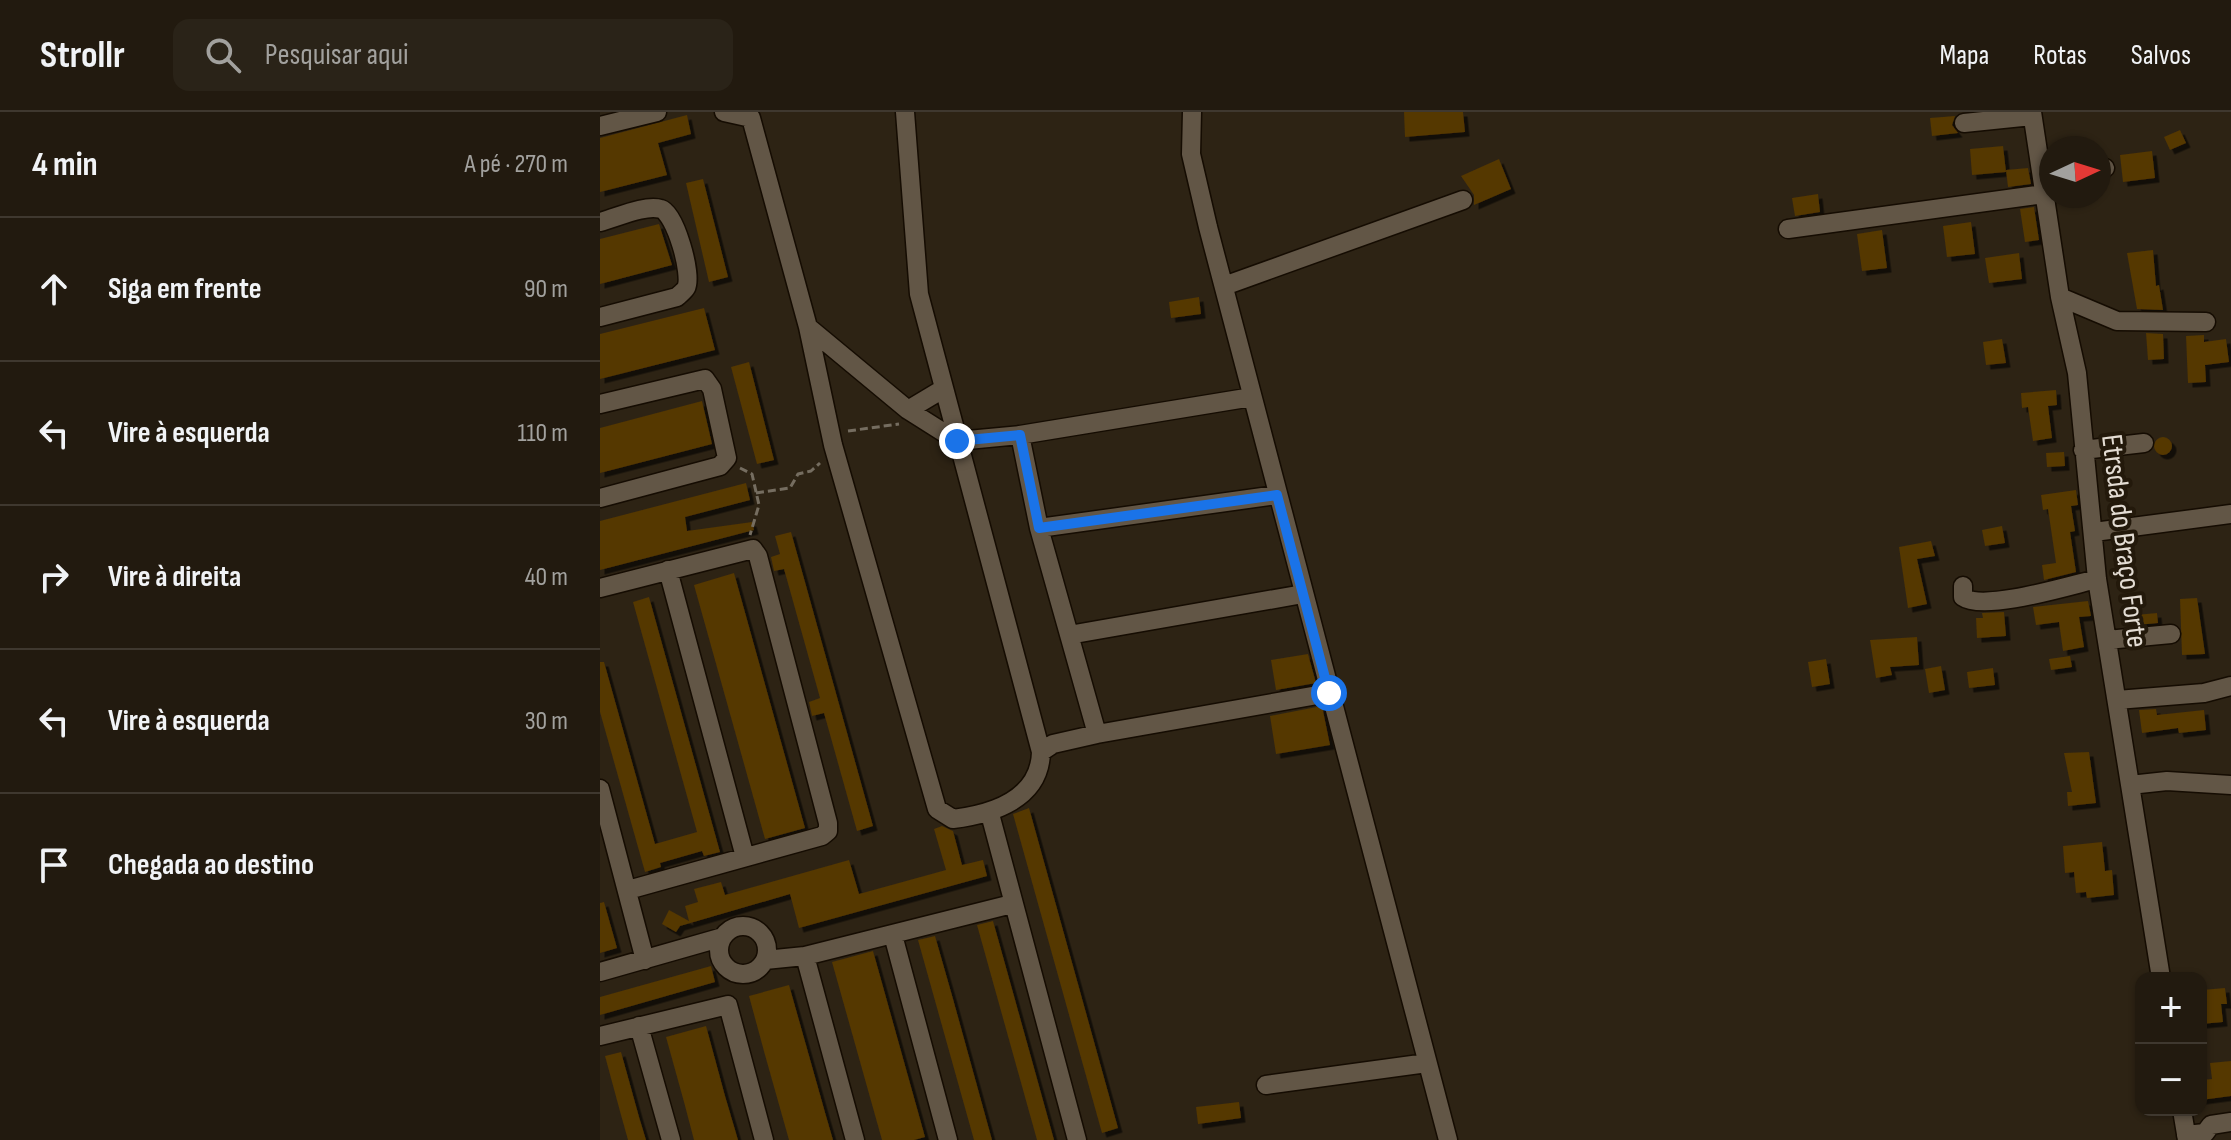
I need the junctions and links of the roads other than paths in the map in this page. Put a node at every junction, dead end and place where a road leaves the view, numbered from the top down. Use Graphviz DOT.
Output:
graph roads {
  1 [pos="724,112"];
  2 [pos="905,112"];
  3 [pos="1192,112"];
  4 [pos="647,113"];
  5 [pos="2032,114"];
  6 [pos="750,115"];
  7 [pos="1964,123"];
  8 [pos="600,126"];
  9 [pos="2039,148"];
  10 [pos="2039,182"];
  11 [pos="1463,200"];
  12 [pos="2049,208"];
  13 [pos="600,222"];
  14 [pos="1788,229"];
  15 [pos="1224,286"];
  16 [pos="2060,297"];
  17 [pos="600,317"];
  18 [pos="2206,322"];
  19 [pos="808,327"];
  20 [pos="943,389"];
  21 [pos="1252,397"];
  22 [pos="600,404"];
  23 [pos="908,410"];
  24 [pos="1020,435"];
  25 [pos="957,441"];
  26 [pos="2144,443"];
  27 [pos="2083,450"];
  28 [pos="1277,495"];
  29 [pos="600,498"];
  30 [pos="2231,514"];
  31 [pos="1039,528"];
  32 [pos="2094,532"];
  33 [pos="668,570"];
  34 [pos="2097,579"];
  35 [pos="1963,586"];
  36 [pos="600,588"];
  37 [pos="1303,594"];
  38 [pos="2171,634"];
  39 [pos="1069,635"];
  40 [pos="2107,640"];
  41 [pos="2231,686"];
  42 [pos="1329,693"];
  43 [pos="2117,700"];
  44 [pos="1097,734"];
  45 [pos="1041,752"];
  46 [pos="2130,785"];
  47 [pos="2231,785"];
  48 [pos="600,789"];
  49 [pos="990,814"];
  50 [pos="745,857"];
  51 [pos="628,890"];
  52 [pos="1012,904"];
  53 [pos="893,935"];
  54 [pos="723,937"];
  55 [pos="805,956"];
  56 [pos="645,960"];
  57 [pos="765,960"];
  58 [pos="600,972"];
  59 [pos="2160,972"];
  60 [pos="639,1026"];
  61 [pos="600,1036"];
  62 [pos="1427,1063"];
  63 [pos="1266,1085"];
  64 [pos="2183,1116"];
  65 [pos="2231,1122"];
  66 [pos="2186,1138"];
  67 [pos="671,1140"];
  68 [pos="764,1140"];
  69 [pos="855,1140"];
  70 [pos="948,1140"];
  71 [pos="1077,1140"];
  72 [pos="1448,1140"];
  1 -- 6 [label="street"];
  2 -- 20 [label="street"];
  3 -- 15 [label="street"];
  4 -- 8 [label="street"];
  5 -- 7 [label="street"];
  5 -- 9 [label="street, Etrsda do Braço Forte"];
  6 -- 19 [label="street"];
  10 -- 14 [label="street"];
  11 -- 15 [label="street"];
  12 -- 16 [label="street, Etrsda do Braço Forte"];
  13 -- 17 [label="street"];
  15 -- 21 [label="street"];
  16 -- 18 [label="street"];
  16 -- 27 [label="street, Etrsda do Braço Forte"];
  19 -- 23 [label="street"];
  19 -- 49 [label="street"];
  20 -- 23 [label="street"];
  20 -- 25 [label="street"];
  21 -- 24 [label="street"];
  21 -- 28 [label="street"];
  22 -- 29 [label="street"];
  23 -- 25 [label="street"];
  24 -- 25 [label="street"];
  24 -- 31 [label="street"];
  25 -- 45 [label="street"];
  26 -- 27 [label="street"];
  27 -- 32 [label="street, Etrsda do Braço Forte"];
  28 -- 31 [label="street"];
  28 -- 37 [label="street"];
  30 -- 32 [label="street"];
  31 -- 39 [label="street"];
  32 -- 34 [label="street, Etrsda do Braço Forte"];
  33 -- 36 [label="street"];
  33 -- 50 [label="street"];
  33 -- 50 [label="street"];
  34 -- 35 [label="street"];
  34 -- 40 [label="street, Etrsda do Braço Forte"];
  37 -- 39 [label="street"];
  37 -- 42 [label="street"];
  38 -- 40 [label="street"];
  39 -- 44 [label="street"];
  40 -- 43 [label="street, Etrsda do Braço Forte"];
  41 -- 43 [label="street"];
  42 -- 44 [label="street"];
  42 -- 62 [label="street"];
  43 -- 46 [label="street, Etrsda do Braço Forte"];
  44 -- 45 [label="street"];
  45 -- 49 [label="street"];
  46 -- 47 [label="street"];
  46 -- 59 [label="street, Etrsda do Braço Forte"];
  48 -- 51 [label="street"];
  49 -- 52 [label="street"];
  50 -- 51 [label="street"];
  51 -- 56 [label="street"];
  52 -- 53 [label="street"];
  52 -- 71 [label="street"];
  53 -- 55 [label="street"];
  53 -- 70 [label="street"];
  54 -- 56 [label="street"];
  54 -- 57 [label="street"];
  54 -- 57 [label="street"];
  55 -- 57 [label="street"];
  55 -- 69 [label="street"];
  56 -- 58 [label="street"];
  60 -- 61 [label="street"];
  60 -- 67 [label="street"];
  60 -- 68 [label="street"];
  62 -- 63 [label="street"];
  62 -- 72 [label="street"];
  64 -- 66 [label="street"];
  65 -- 66 [label="street"];
}
